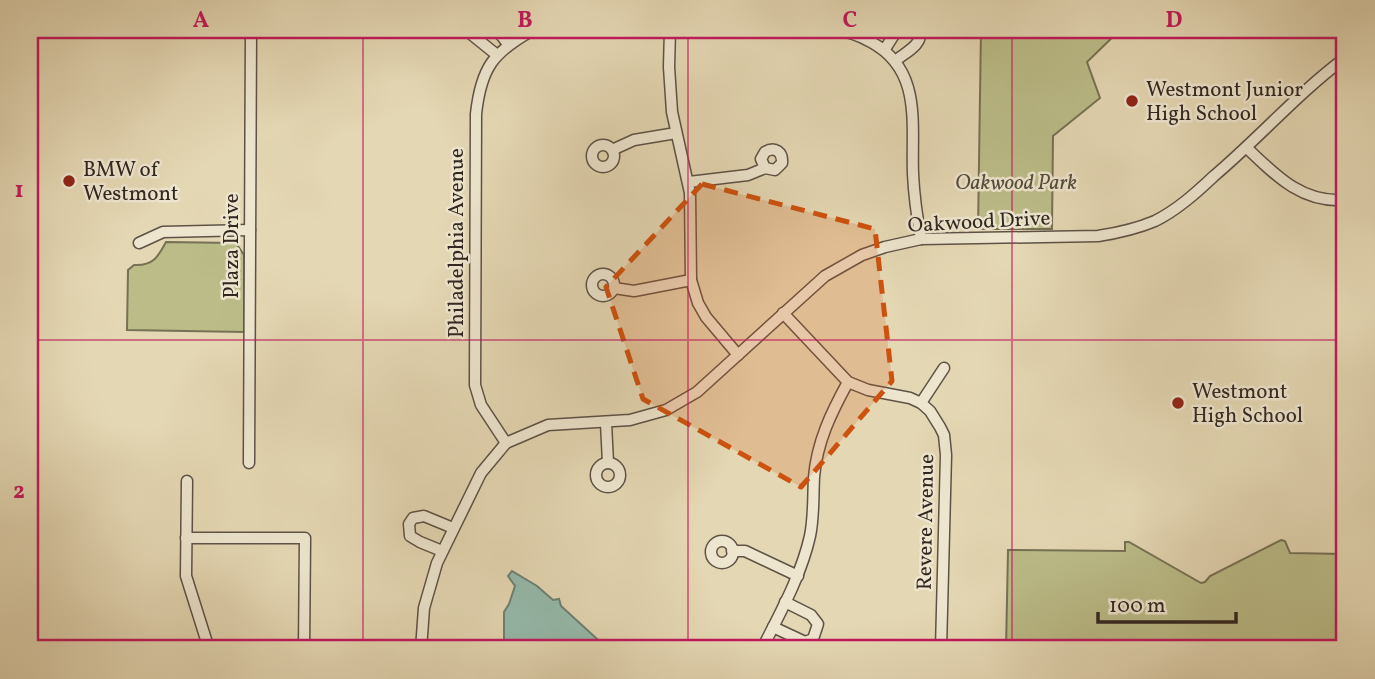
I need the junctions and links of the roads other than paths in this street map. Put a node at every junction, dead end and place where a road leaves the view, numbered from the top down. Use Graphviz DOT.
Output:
graph roads {
  1 [pos="251,30"];
  2 [pos="466,30"];
  3 [pos="497,30"];
  4 [pos="533,30"];
  5 [pos="670,30"];
  6 [pos="835,30"];
  7 [pos="897,30"];
  8 [pos="920,30"];
  9 [pos="508,44"];
  10 [pos="885,49"];
  11 [pos="497,55"];
  12 [pos="1345,58"];
  13 [pos="895,61"];
  14 [pos="676,133"];
  15 [pos="1247,148"];
  16 [pos="612,150"];
  17 [pos="765,169"];
  18 [pos="689,182"];
  19 [pos="1345,200"];
  20 [pos="250,230"];
  21 [pos="921,239"];
  22 [pos="139,243"];
  23 [pos="691,280"];
  24 [pos="614,288"];
  25 [pos="783,313"];
  26 [pos="738,355"];
  27 [pos="944,368"];
  28 [pos="848,382"];
  29 [pos="921,403"];
  30 [pos="606,423"];
  31 [pos="506,443"];
  32 [pos="249,463"];
  33 [pos="608,463"];
  34 [pos="187,481"];
  35 [pos="453,528"];
  36 [pos="186,538"];
  37 [pos="442,551"];
  38 [pos="732,551"];
  39 [pos="798,576"];
  40 [pos="785,602"];
  41 [pos="773,627"];
  42 [pos="209,649"];
  43 [pos="304,649"];
  44 [pos="421,649"];
  45 [pos="762,649"];
  46 [pos="941,649"];
  1 -- 20 [label="street, Plaza Drive"];
  2 -- 11 [label="street"];
  3 -- 9 [label="street"];
  4 -- 9 [label="street, Philadelphia Avenue"];
  5 -- 14 [label="street"];
  6 -- 10 [label="street"];
  7 -- 10 [label="street"];
  8 -- 13 [label="street"];
  9 -- 11 [label="street, Philadelphia Avenue"];
  10 -- 13 [label="street"];
  11 -- 31 [label="street, Philadelphia Avenue"];
  12 -- 15 [label="street, Oakwood Drive"];
  13 -- 21 [label="street"];
  14 -- 16 [label="street"];
  14 -- 18 [label="street"];
  15 -- 19 [label="street"];
  15 -- 21 [label="street, Oakwood Drive"];
  17 -- 18 [label="street"];
  18 -- 23 [label="street"];
  20 -- 22 [label="street"];
  20 -- 32 [label="street, Plaza Drive"];
  21 -- 25 [label="street, Oakwood Drive"];
  23 -- 24 [label="street"];
  23 -- 26 [label="street"];
  25 -- 26 [label="street, Oakwood Drive"];
  25 -- 28 [label="street"];
  26 -- 30 [label="street, Oakwood Drive"];
  27 -- 29 [label="street"];
  28 -- 29 [label="street"];
  28 -- 39 [label="street"];
  29 -- 46 [label="street, Revere Avenue"];
  30 -- 31 [label="street, Oakwood Drive"];
  30 -- 33 [label="street"];
  31 -- 35 [label="street, Oakwood Drive"];
  34 -- 36 [label="street"];
  35 -- 37 [label="street, Oakwood Drive"];
  35 -- 37 [label="street"];
  36 -- 42 [label="street"];
  36 -- 43 [label="street"];
  37 -- 44 [label="street, Oakwood Drive"];
  38 -- 39 [label="street"];
  39 -- 40 [label="street"];
  40 -- 41 [label="street"];
  40 -- 41 [label="street"];
  41 -- 45 [label="street"];
}
